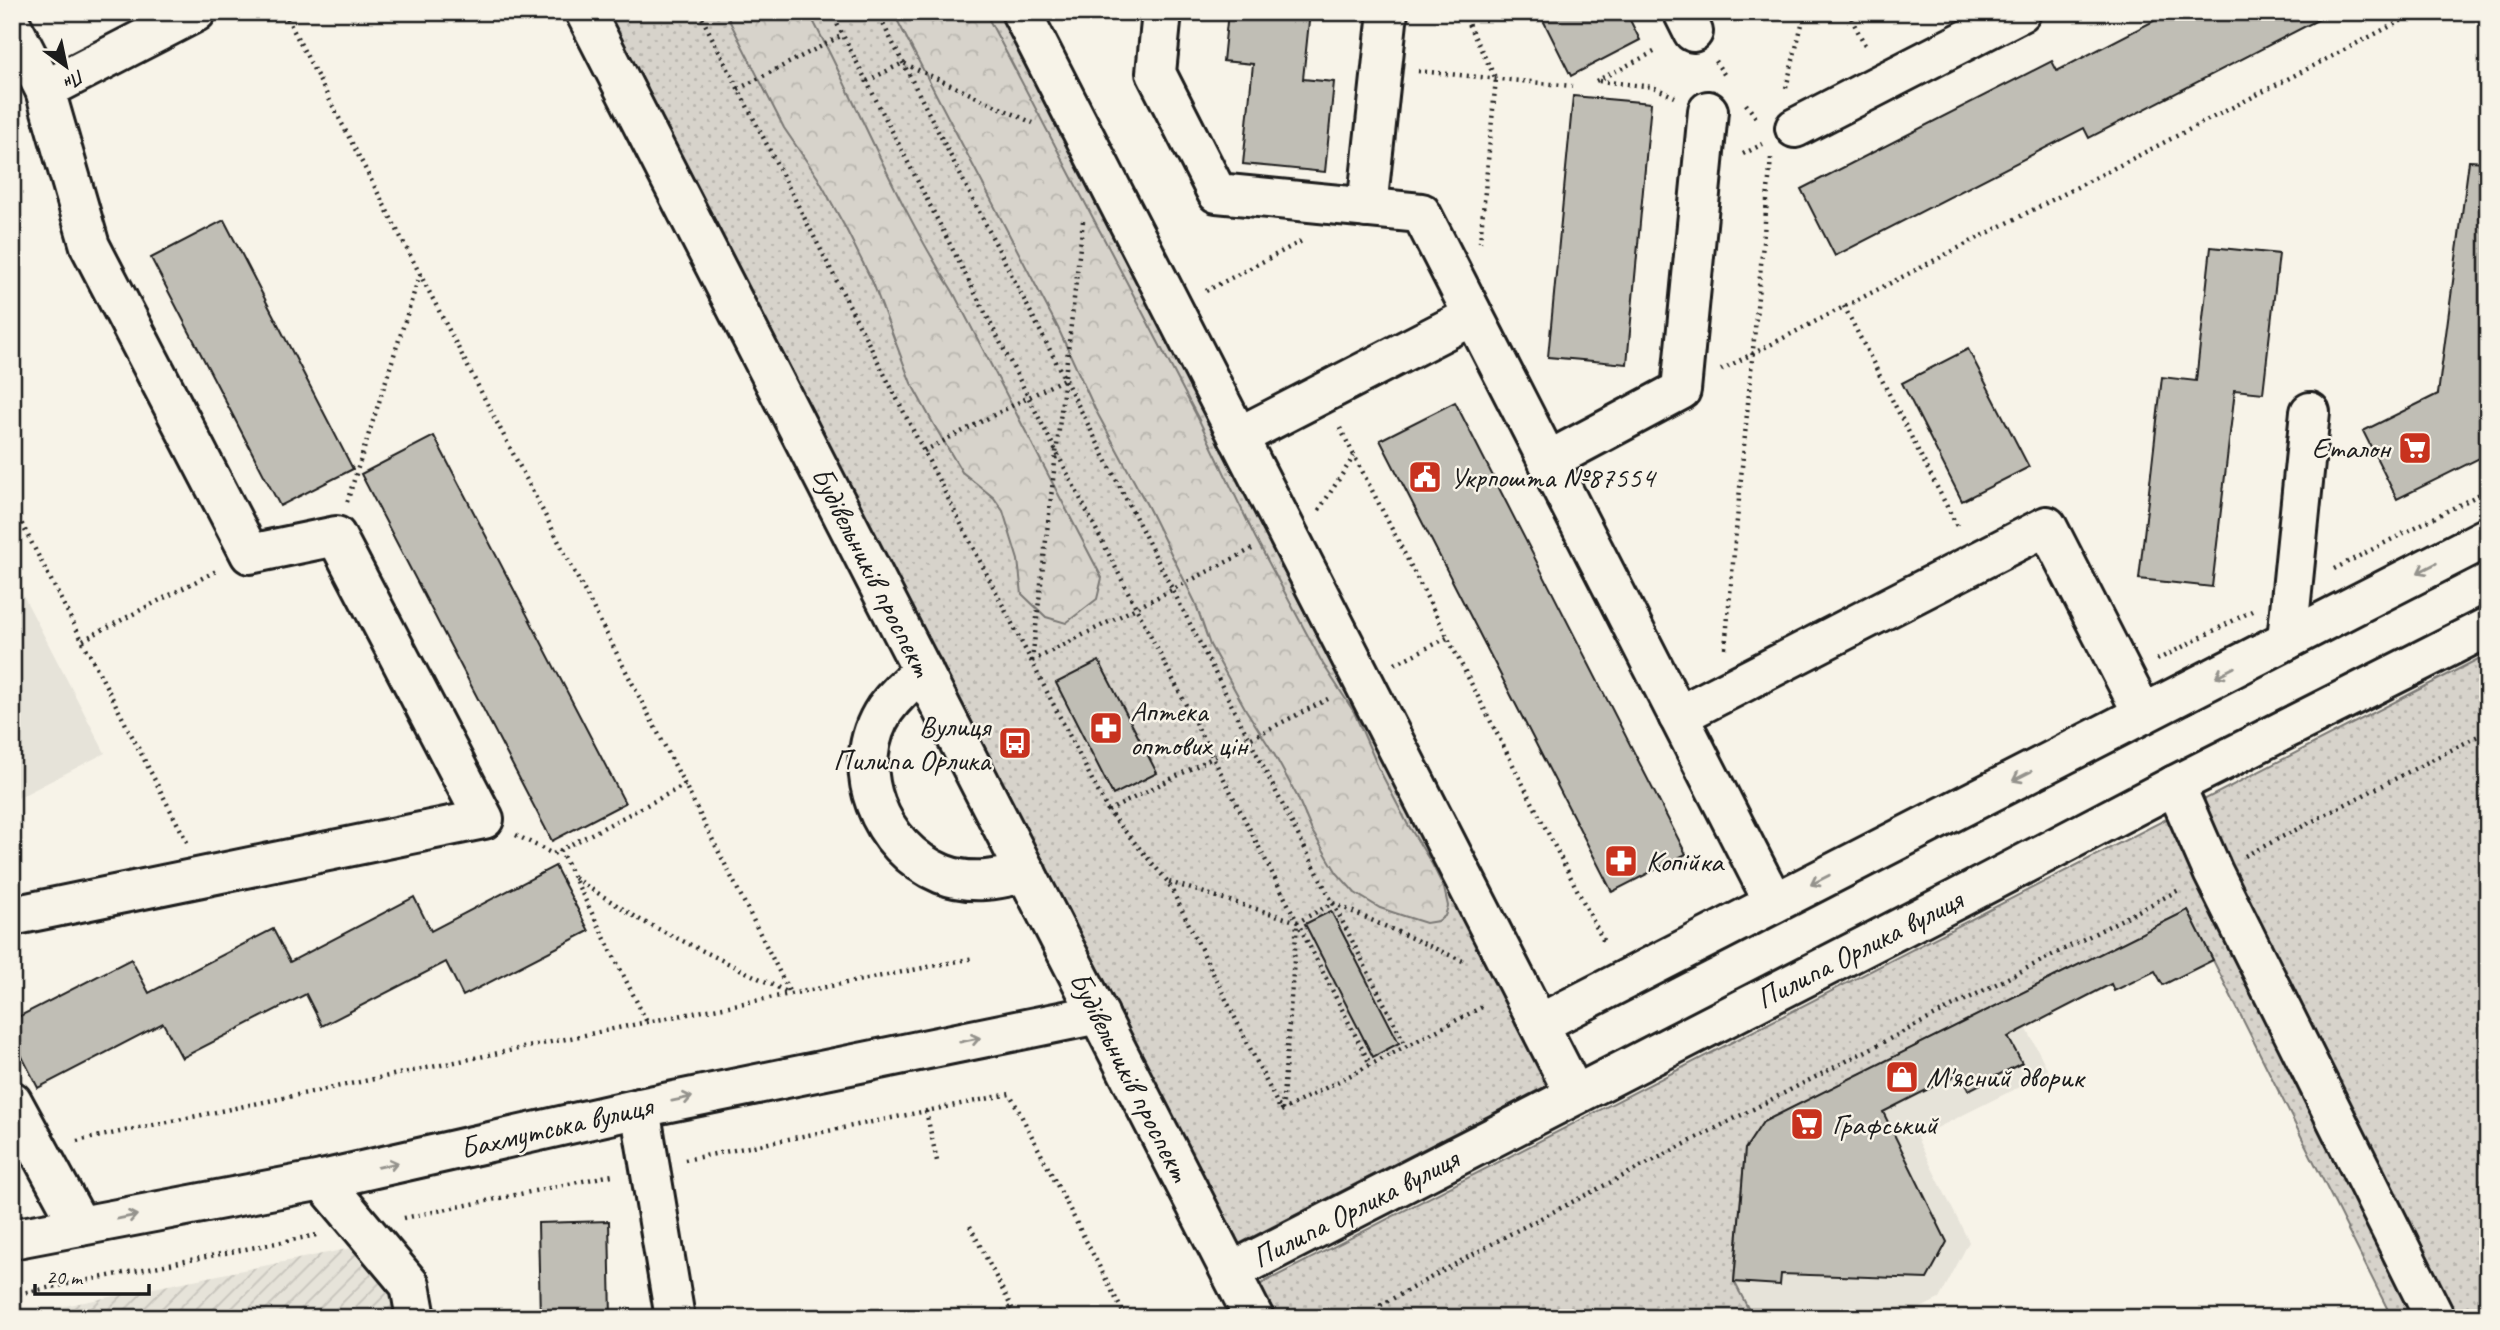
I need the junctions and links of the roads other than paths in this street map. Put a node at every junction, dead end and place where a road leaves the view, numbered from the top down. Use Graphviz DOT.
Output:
graph roads {
  1 [pos="196,12"];
  2 [pos="585,12"];
  3 [pos="1021,12"];
  4 [pos="1162,12"];
  5 [pos="1388,12"];
  6 [pos="2021,12"];
  7 [pos="12,26"];
  8 [pos="45,90"];
  9 [pos="1708,111"];
  10 [pos="1784,134"];
  11 [pos="1367,208"];
  12 [pos="1473,316"];
  13 [pos="2310,412"];
  14 [pos="1238,437"];
  15 [pos="1548,461"];
  16 [pos="2488,537"];
  17 [pos="2488,627"];
  18 [pos="2287,640"];
  19 [pos="923,671"];
  20 [pos="2143,714"];
  21 [pos="1678,716"];
  22 [pos="2175,785"];
  23 [pos="1026,872"];
  24 [pos="1774,903"];
  25 [pos="12,916"];
  26 [pos="1098,1014"];
  27 [pos="1539,1024"];
  28 [pos="1575,1095"];
  29 [pos="12,1101"];
  30 [pos="640,1108"];
  31 [pos="322,1180"];
  32 [pos="80,1226"];
  33 [pos="12,1239"];
  34 [pos="1231,1272"];
  35 [pos="416,1318"];
  36 [pos="675,1318"];
  37 [pos="1254,1318"];
  38 [pos="2435,1318"];
  1 -- 8 [label="street"];
  2 -- 19 [label="street, Будівельників проспект"];
  3 -- 14 [label="street"];
  4 -- 11 [label="street"];
  5 -- 11 [label="street"];
  6 -- 10 [label="street"];
  7 -- 8 [label="street"];
  8 -- 25 [label="street"];
  9 -- 15 [label="street"];
  11 -- 12 [label="street"];
  12 -- 14 [label="street"];
  12 -- 15 [label="street"];
  13 -- 18 [label="street"];
  14 -- 27 [label="street"];
  15 -- 21 [label="street"];
  16 -- 18 [label="street, one-way"];
  17 -- 22 [label="street, Пилипа Орлика вулиця"];
  18 -- 20 [label="street, one-way"];
  19 -- 23 [label="street, Будівельників проспект"];
  19 -- 23 [label="street"];
  20 -- 21 [label="street"];
  20 -- 24 [label="street, one-way"];
  21 -- 24 [label="street"];
  22 -- 28 [label="street, Пилипа Орлика вулиця"];
  22 -- 38 [label="street"];
  23 -- 26 [label="street, Будівельників проспект"];
  24 -- 27 [label="street"];
  30 -- 26 [label="street, Бахмутська вулиця, one-way"];
  26 -- 34 [label="street, Будівельників проспект"];
  27 -- 28 [label="street"];
  28 -- 34 [label="street, Пилипа Орлика вулиця"];
  29 -- 32 [label="street"];
  31 -- 30 [label="street, Бахмутська вулиця, one-way"];
  30 -- 36 [label="street"];
  32 -- 31 [label="street, Бахмутська вулиця, one-way"];
  31 -- 35 [label="street"];
  32 -- 33 [label="street, Бахмутська вулиця"];
  34 -- 37 [label="street, Будівельників проспект"];
}
